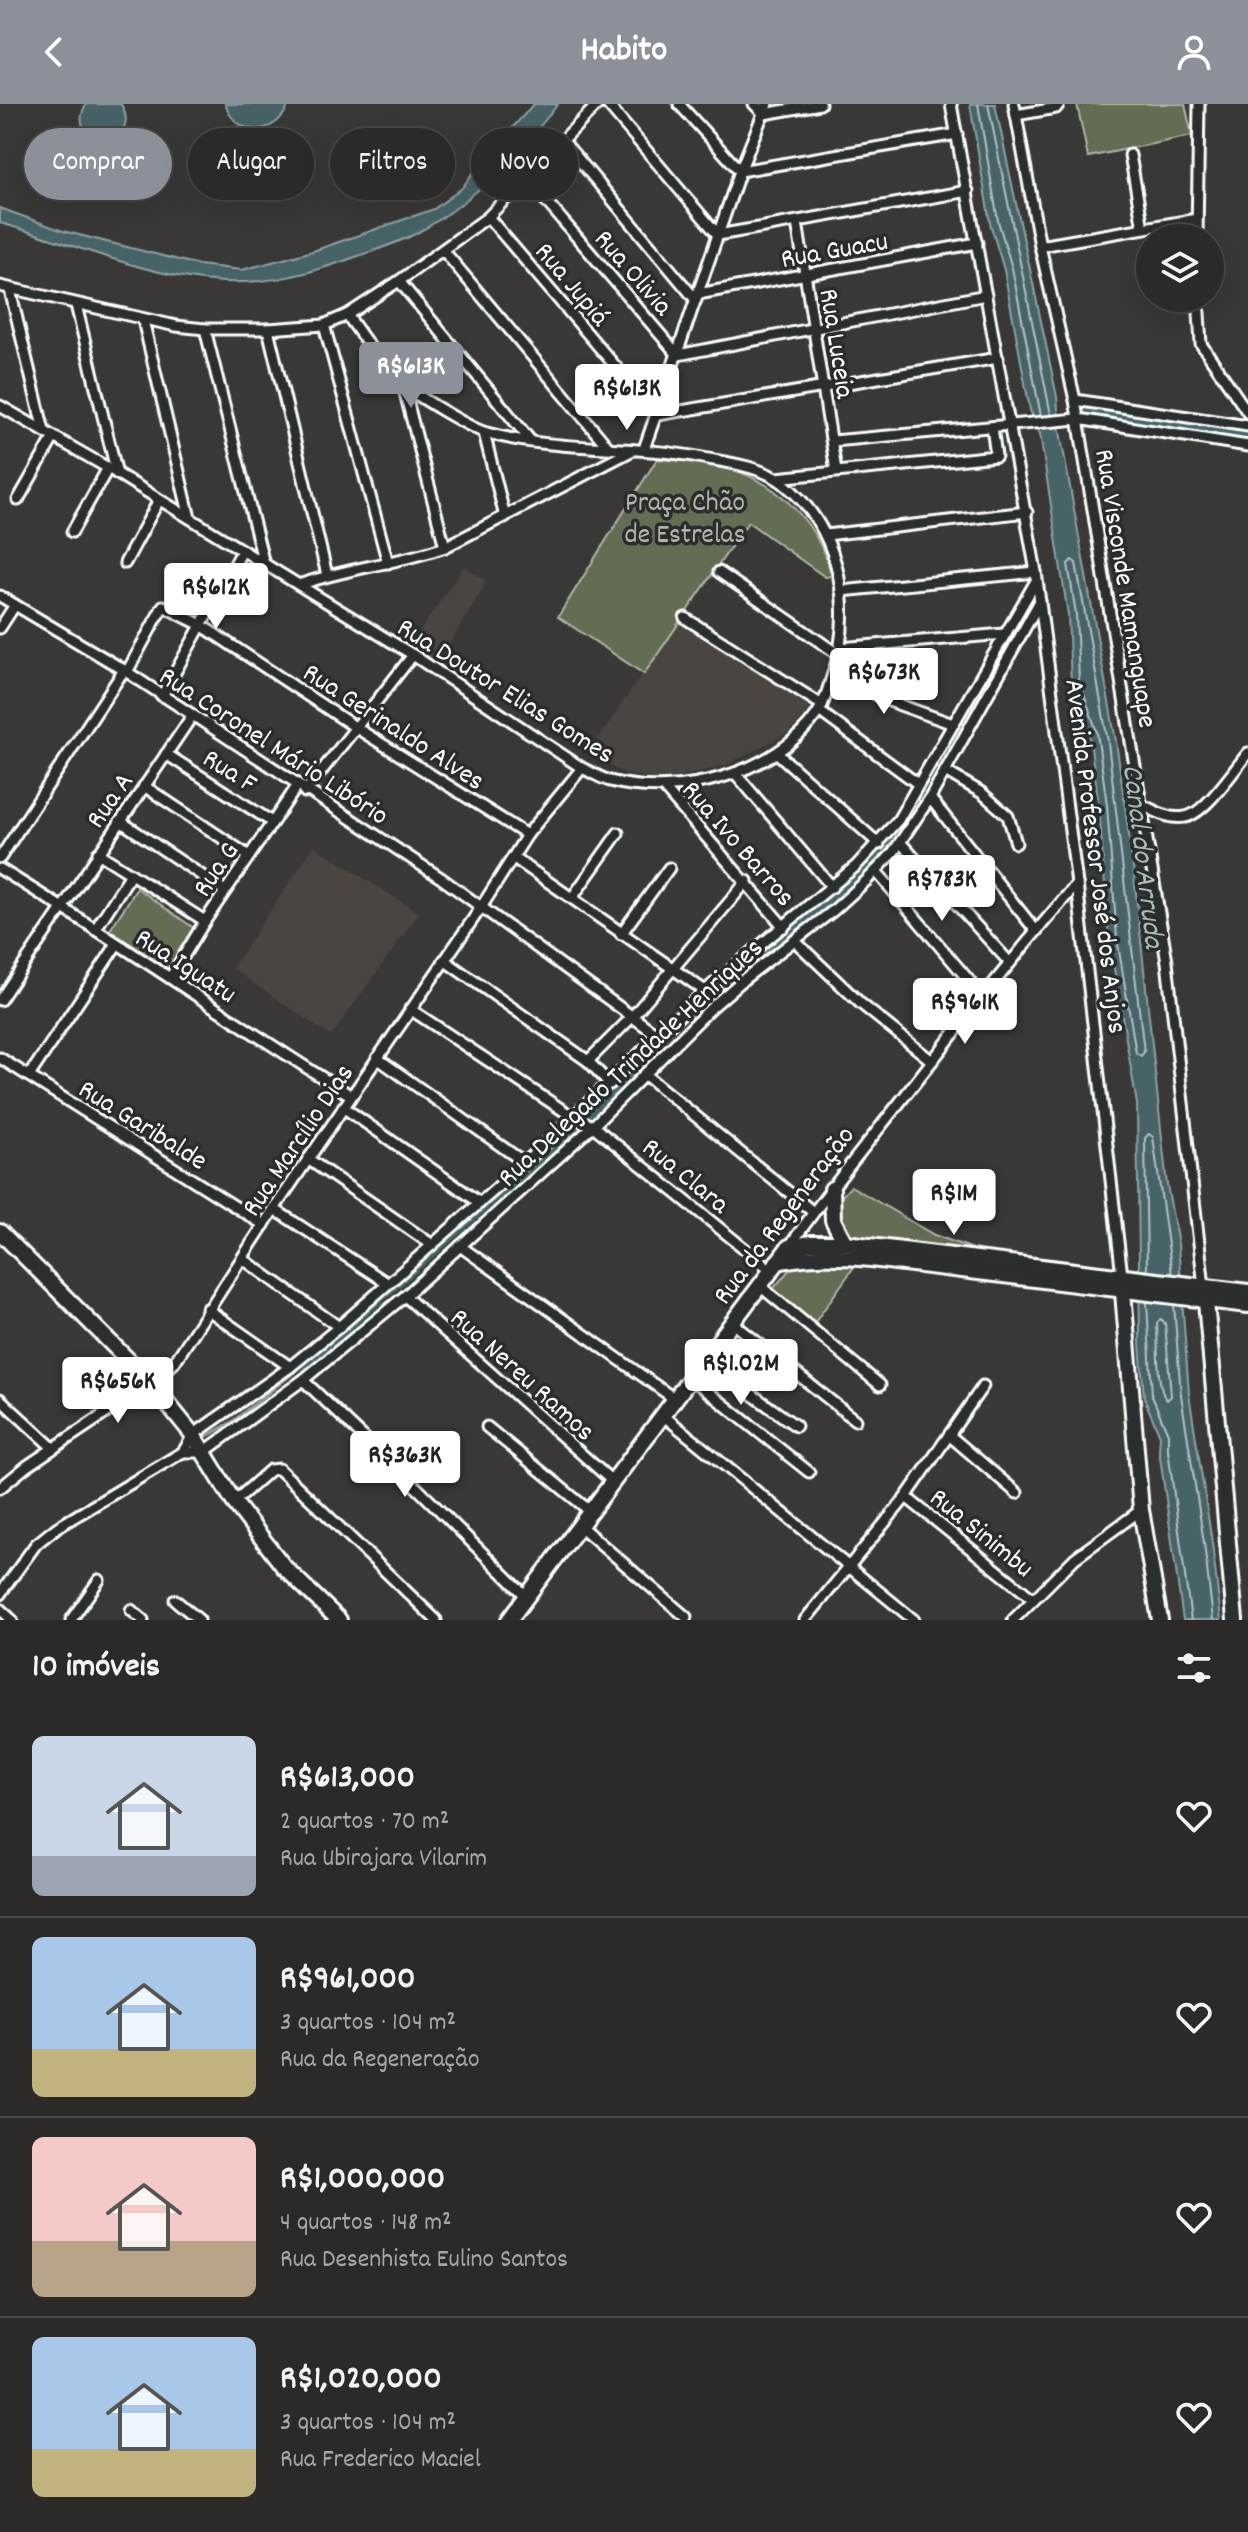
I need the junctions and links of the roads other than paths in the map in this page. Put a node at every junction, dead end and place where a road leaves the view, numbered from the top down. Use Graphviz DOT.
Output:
graph roads {
  1 [pos="598,104"];
  2 [pos="607,104"];
  3 [pos="679,104"];
  4 [pos="754,104"];
  5 [pos="820,104"];
  6 [pos="951,104"];
  7 [pos="1014,104"];
  8 [pos="1059,104"];
  9 [pos="1199,104"];
  10 [pos="766,109"];
  11 [pos="1016,115"];
  12 [pos="577,128"];
  13 [pos="957,134"];
  14 [pos="1130,155"];
  15 [pos="578,158"];
  16 [pos="740,171"];
  17 [pos="968,191"];
  18 [pos="505,200"];
  19 [pos="545,200"];
  20 [pos="488,217"];
  21 [pos="1197,219"];
  22 [pos="797,222"];
  23 [pos="1142,224"];
  24 [pos="1167,224"];
  25 [pos="1197,224"];
  26 [pos="1136,229"];
  27 [pos="718,235"];
  28 [pos="977,243"];
  29 [pos="1040,246"];
  30 [pos="443,250"];
  31 [pos="805,276"];
  32 [pos="399,281"];
  33 [pos="5,288"];
  34 [pos="986,295"];
  35 [pos="697,297"];
  36 [pos="76,305"];
  37 [pos="1199,312"];
  38 [pos="347,315"];
  39 [pos="143,320"];
  40 [pos="324,325"];
  41 [pos="205,329"];
  42 [pos="268,329"];
  43 [pos="816,330"];
  44 [pos="678,355"];
  45 [pos="998,358"];
  46 [pos="403,385"];
  47 [pos="823,386"];
  48 [pos="1075,400"];
  49 [pos="0,407"];
  50 [pos="1248,413"];
  51 [pos="657,415"];
  52 [pos="1078,419"];
  53 [pos="1010,426"];
  54 [pos="1248,426"];
  55 [pos="992,427"];
  56 [pos="44,431"];
  57 [pos="484,433"];
  58 [pos="54,437"];
  59 [pos="530,440"];
  60 [pos="833,441"];
  61 [pos="1248,446"];
  62 [pos="608,447"];
  63 [pos="640,449"];
  64 [pos="112,471"];
  65 [pos="836,471"];
  66 [pos="776,478"];
  67 [pos="18,500"];
  68 [pos="159,500"];
  69 [pos="1027,512"];
  70 [pos="505,517"];
  71 [pos="190,518"];
  72 [pos="72,532"];
  73 [pos="826,535"];
  74 [pos="445,547"];
  75 [pos="242,551"];
  76 [pos="125,563"];
  77 [pos="388,563"];
  78 [pos="264,564"];
  79 [pos="719,572"];
  80 [pos="327,575"];
  81 [pos="1036,576"];
  82 [pos="299,585"];
  83 [pos="841,591"];
  84 [pos="0,596"];
  85 [pos="1040,601"];
  86 [pos="15,605"];
  87 [pos="685,618"];
  88 [pos="201,625"];
  89 [pos="0,628"];
  90 [pos="1004,634"];
  91 [pos="839,652"];
  92 [pos="413,655"];
  93 [pos="126,671"];
  94 [pos="834,672"];
  95 [pos="162,696"];
  96 [pos="820,708"];
  97 [pos="192,716"];
  98 [pos="953,724"];
  99 [pos="355,727"];
  100 [pos="777,753"];
  101 [pos="1248,753"];
  102 [pos="166,754"];
  103 [pos="582,768"];
  104 [pos="945,771"];
  105 [pos="735,773"];
  106 [pos="918,784"];
  107 [pos="144,786"];
  108 [pos="663,787"];
  109 [pos="302,788"];
  110 [pos="930,798"];
  111 [pos="1142,805"];
  112 [pos="120,821"];
  113 [pos="272,822"];
  114 [pos="618,833"];
  115 [pos="527,835"];
  116 [pos="900,842"];
  117 [pos="1016,843"];
  118 [pos="879,844"];
  119 [pos="98,853"];
  120 [pos="249,856"];
  121 [pos="0,858"];
  122 [pos="514,858"];
  123 [pos="669,868"];
  124 [pos="0,869"];
  125 [pos="876,871"];
  126 [pos="131,874"];
  127 [pos="747,881"];
  128 [pos="1077,884"];
  129 [pos="832,887"];
  130 [pos="225,891"];
  131 [pos="572,898"];
  132 [pos="62,907"];
  133 [pos="480,909"];
  134 [pos="205,921"];
  135 [pos="784,927"];
  136 [pos="95,930"];
  137 [pos="1036,931"];
  138 [pos="621,934"];
  139 [pos="795,941"];
  140 [pos="117,944"];
  141 [pos="444,960"];
  142 [pos="1010,963"];
  143 [pos="672,970"];
  144 [pos="170,978"];
  145 [pos="705,991"];
  146 [pos="983,997"];
  147 [pos="0,1000"];
  148 [pos="410,1009"];
  149 [pos="632,1017"];
  150 [pos="659,1036"];
  151 [pos="0,1058"];
  152 [pos="377,1058"];
  153 [pos="588,1061"];
  154 [pos="932,1061"];
  155 [pos="644,1074"];
  156 [pos="29,1076"];
  157 [pos="610,1084"];
  158 [pos="350,1095"];
  159 [pos="343,1107"];
  160 [pos="583,1121"];
  161 [pos="308,1159"];
  162 [pos="525,1163"];
  163 [pos="832,1189"];
  164 [pos="480,1203"];
  165 [pos="274,1209"];
  166 [pos="813,1212"];
  167 [pos="264,1225"];
  168 [pos="0,1232"];
  169 [pos="845,1243"];
  170 [pos="431,1244"];
  171 [pos="460,1246"];
  172 [pos="789,1247"];
  173 [pos="243,1259"];
  174 [pos="774,1266"];
  175 [pos="387,1283"];
  176 [pos="1127,1283"];
  177 [pos="760,1286"];
  178 [pos="1197,1292"];
  179 [pos="1248,1292"];
  180 [pos="405,1296"];
  181 [pos="1248,1305"];
  182 [pos="207,1309"];
  183 [pos="733,1323"];
  184 [pos="339,1327"];
  185 [pos="705,1361"];
  186 [pos="290,1367"];
  187 [pos="692,1379"];
  188 [pos="303,1380"];
  189 [pos="151,1383"];
  190 [pos="880,1385"];
  191 [pos="983,1386"];
  192 [pos="0,1399"];
  193 [pos="676,1400"];
  194 [pos="664,1416"];
  195 [pos="855,1420"];
  196 [pos="796,1426"];
  197 [pos="487,1427"];
  198 [pos="193,1435"];
  199 [pos="949,1435"];
  200 [pos="53,1448"];
  201 [pos="183,1452"];
  202 [pos="204,1452"];
  203 [pos="809,1472"];
  204 [pos="613,1482"];
  205 [pos="0,1488"];
  206 [pos="1017,1493"];
  207 [pos="906,1497"];
  208 [pos="234,1502"];
  209 [pos="1141,1510"];
  210 [pos="591,1512"];
  211 [pos="580,1526"];
  212 [pos="852,1566"];
  213 [pos="99,1580"];
  214 [pos="0,1594"];
  215 [pos="527,1597"];
  216 [pos="1033,1599"];
  217 [pos="175,1600"];
  218 [pos="0,1609"];
  219 [pos="131,1610"];
  220 [pos="686,1617"];
  221 [pos="12,1620"];
  222 [pos="71,1620"];
  223 [pos="143,1620"];
  224 [pos="199,1620"];
  225 [pos="339,1620"];
  226 [pos="436,1620"];
  227 [pos="509,1620"];
  228 [pos="805,1620"];
  229 [pos="914,1620"];
  230 [pos="1013,1620"];
  231 [pos="1160,1620"];
  232 [pos="1235,1620"];
  1 -- 12 [label="street"];
  2 -- 27 [label="street"];
  3 -- 16 [label="street"];
  4 -- 10 [label="street"];
  5 -- 10 [label="street"];
  6 -- 13 [label="street, Avenida Professor José dos Anjos"];
  7 -- 11 [label="street"];
  8 -- 11 [label="street"];
  9 -- 21 [label="street"];
  10 -- 16 [label="street"];
  11 -- 29 [label="street"];
  13 -- 16 [label="street"];
  13 -- 17 [label="street, Avenida Professor José dos Anjos"];
  14 -- 23 [label="street"];
  15 -- 35 [label="street"];
  16 -- 27 [label="street"];
  17 -- 22 [label="street"];
  17 -- 28 [label="street, Avenida Professor José dos Anjos"];
  18 -- 20 [label="street"];
  19 -- 44 [label="street, Rua Olivia"];
  20 -- 30 [label="street"];
  20 -- 51 [label="street, Rua Jupiá"];
  21 -- 24 [label="street"];
  21 -- 25 [label="street"];
  22 -- 27 [label="street"];
  22 -- 31 [label="street, Rua Luceia"];
  26 -- 29 [label="street"];
  27 -- 35 [label="street"];
  28 -- 31 [label="street, Rua Guacu"];
  28 -- 34 [label="street, Avenida Professor José dos Anjos"];
  29 -- 48 [label="street"];
  30 -- 32 [label="street"];
  30 -- 62 [label="street"];
  31 -- 35 [label="street, Rua Guacu"];
  31 -- 43 [label="street, Rua Luceia"];
  32 -- 38 [label="street"];
  32 -- 59 [label="street"];
  33 -- 36 [label="street"];
  33 -- 56 [label="street"];
  34 -- 43 [label="street"];
  34 -- 45 [label="street, Avenida Professor José dos Anjos"];
  35 -- 44 [label="street"];
  36 -- 39 [label="street"];
  36 -- 64 [label="street"];
  37 -- 50 [label="street"];
  38 -- 40 [label="street"];
  38 -- 46 [label="street, Rua Doutor Elias Gomes"];
  39 -- 41 [label="street"];
  39 -- 71 [label="street"];
  40 -- 42 [label="street"];
  40 -- 77 [label="street"];
  41 -- 42 [label="street"];
  41 -- 78 [label="street"];
  42 -- 80 [label="street"];
  43 -- 44 [label="street"];
  43 -- 47 [label="street, Rua Luceia"];
  44 -- 51 [label="street"];
  45 -- 47 [label="street"];
  45 -- 53 [label="street, Avenida Professor José dos Anjos"];
  46 -- 57 [label="street, Rua Doutor Elias Gomes"];
  46 -- 74 [label="street"];
  47 -- 51 [label="street"];
  47 -- 60 [label="street, Rua Luceia"];
  48 -- 52 [label="street"];
  48 -- 54 [label="street"];
  49 -- 56 [label="street, Rua Doutor Elias Gomes"];
  51 -- 63 [label="street"];
  52 -- 53 [label="street"];
  52 -- 61 [label="street"];
  52 -- 111 [label="street, Rua Visconde Mamanguape"];
  53 -- 55 [label="street"];
  53 -- 69 [label="street, Avenida Professor José dos Anjos"];
  55 -- 60 [label="street"];
  55 -- 65 [label="street"];
  56 -- 58 [label="street, Rua Doutor Elias Gomes"];
  57 -- 59 [label="street, Rua Doutor Elias Gomes"];
  57 -- 70 [label="street"];
  58 -- 64 [label="street, Rua Doutor Elias Gomes"];
  58 -- 67 [label="street"];
  59 -- 62 [label="street, Rua Doutor Elias Gomes"];
  60 -- 65 [label="street, Rua Luceia"];
  62 -- 63 [label="street, Rua Doutor Elias Gomes"];
  63 -- 66 [label="street, Rua Doutor Elias Gomes"];
  63 -- 70 [label="street"];
  64 -- 68 [label="street, Rua Doutor Elias Gomes"];
  64 -- 72 [label="street"];
  65 -- 66 [label="street"];
  66 -- 73 [label="street, Rua Doutor Elias Gomes"];
  68 -- 71 [label="street, Rua Doutor Elias Gomes"];
  68 -- 76 [label="street"];
  69 -- 73 [label="street"];
  69 -- 81 [label="street, Avenida Professor José dos Anjos"];
  70 -- 74 [label="street"];
  71 -- 75 [label="street, Rua Doutor Elias Gomes"];
  73 -- 83 [label="street, Rua Doutor Elias Gomes"];
  74 -- 77 [label="street"];
  75 -- 78 [label="street, Rua Doutor Elias Gomes"];
  75 -- 88 [label="street"];
  77 -- 80 [label="street"];
  78 -- 82 [label="street, Rua Doutor Elias Gomes"];
  79 -- 91 [label="street"];
  80 -- 82 [label="street"];
  81 -- 83 [label="street"];
  81 -- 85 [label="street, Avenida Professor José dos Anjos"];
  81 -- 90 [label="street, Rua Delegado Trindade Henriques"];
  82 -- 92 [label="street, Rua Doutor Elias Gomes"];
  83 -- 91 [label="street, Rua Doutor Elias Gomes"];
  84 -- 86 [label="street, Rua Coronel Mário Libório"];
  85 -- 104 [label="street, Rua Delegado Trindade Henriques"];
  85 -- 128 [label="street, Avenida Professor José dos Anjos"];
  86 -- 89 [label="street"];
  86 -- 93 [label="street, Rua Coronel Mário Libório"];
  87 -- 96 [label="street"];
  88 -- 93 [label="street, Rua Gerinaldo Alves"];
  88 -- 95 [label="street"];
  88 -- 99 [label="street, Rua Gerinaldo Alves"];
  90 -- 91 [label="street"];
  90 -- 98 [label="street, Rua Delegado Trindade Henriques"];
  91 -- 94 [label="street, Rua Doutor Elias Gomes"];
  92 -- 99 [label="street, Rua G"];
  92 -- 103 [label="street, Rua Doutor Elias Gomes"];
  93 -- 95 [label="street, Rua Coronel Mário Libório"];
  93 -- 121 [label="street"];
  94 -- 96 [label="street, Rua Doutor Elias Gomes"];
  94 -- 98 [label="street"];
  95 -- 97 [label="street, Rua Coronel Mário Libório"];
  96 -- 100 [label="street, Rua Doutor Elias Gomes"];
  96 -- 106 [label="street"];
  97 -- 102 [label="street, Rua A"];
  97 -- 109 [label="street, Rua Coronel Mário Libório"];
  98 -- 106 [label="street, Rua Delegado Trindade Henriques"];
  99 -- 109 [label="street, Rua G"];
  99 -- 115 [label="street, Rua Gerinaldo Alves"];
  100 -- 105 [label="street, Rua Doutor Elias Gomes"];
  100 -- 118 [label="street"];
  101 -- 111 [label="street"];
  102 -- 107 [label="street, Rua A"];
  102 -- 113 [label="street, Rua F"];
  103 -- 108 [label="street, Rua Doutor Elias Gomes"];
  103 -- 115 [label="street, Rua Marcílio Dias"];
  104 -- 110 [label="street, Rua Delegado Trindade Henriques"];
  104 -- 117 [label="street"];
  105 -- 108 [label="street, Rua Doutor Elias Gomes"];
  105 -- 129 [label="street"];
  106 -- 118 [label="street, Rua Delegado Trindade Henriques"];
  107 -- 112 [label="street, Rua A"];
  107 -- 120 [label="street"];
  108 -- 127 [label="street, Rua Ivo Barros"];
  109 -- 113 [label="street, Rua G"];
  109 -- 133 [label="street, Rua Coronel Mário Libório"];
  110 -- 116 [label="street, Rua Delegado Trindade Henriques"];
  110 -- 137 [label="street"];
  111 -- 178 [label="street, Rua Visconde Mamanguape"];
  112 -- 119 [label="street, Rua A"];
  112 -- 130 [label="street"];
  113 -- 120 [label="street, Rua G"];
  114 -- 131 [label="street"];
  115 -- 122 [label="street, Rua Marcílio Dias"];
  116 -- 125 [label="street, Rua Delegado Trindade Henriques"];
  116 -- 142 [label="street"];
  118 -- 129 [label="street, Rua Delegado Trindade Henriques"];
  119 -- 126 [label="street"];
  119 -- 132 [label="street, Rua A"];
  120 -- 130 [label="street, Rua G"];
  122 -- 131 [label="street"];
  122 -- 133 [label="street, Rua Marcílio Dias"];
  123 -- 138 [label="street"];
  124 -- 132 [label="street, Rua Iguatu"];
  125 -- 139 [label="street, Rua Delegado Trindade Henriques"];
  125 -- 146 [label="street"];
  126 -- 134 [label="street"];
  126 -- 136 [label="street"];
  127 -- 135 [label="street, Rua Ivo Barros"];
  127 -- 143 [label="street, Rua Delegado Trindade Henriques"];
  128 -- 137 [label="street, Rua da Regeneração"];
  128 -- 176 [label="street, Avenida Professor José dos Anjos"];
  129 -- 135 [label="street, Rua Delegado Trindade Henriques"];
  130 -- 134 [label="street, Rua G"];
  131 -- 138 [label="street"];
  132 -- 136 [label="street, Rua Iguatu"];
  132 -- 147 [label="street, Rua A"];
  133 -- 141 [label="street, Rua Marcílio Dias"];
  133 -- 149 [label="street, Rua Coronel Mário Libório"];
  134 -- 144 [label="street, Rua G"];
  135 -- 145 [label="street, Rua Delegado Trindade Henriques"];
  136 -- 140 [label="street, Rua Iguatu"];
  137 -- 142 [label="street, Rua da Regeneração"];
  138 -- 143 [label="street"];
  139 -- 154 [label="street"];
  139 -- 155 [label="street, Rua Delegado Trindade Henriques"];
  140 -- 144 [label="street, Rua Iguatu"];
  140 -- 156 [label="street"];
  141 -- 148 [label="street, Rua Marcílio Dias"];
  141 -- 153 [label="street"];
  142 -- 146 [label="street, Rua da Regeneração"];
  143 -- 145 [label="street"];
  143 -- 149 [label="street, Rua Delegado Trindade Henriques"];
  144 -- 158 [label="street, Rua Iguatu"];
  145 -- 150 [label="street, Rua Delegado Trindade Henriques"];
  146 -- 154 [label="street, Rua da Regeneração"];
  148 -- 152 [label="street, Rua Marcílio Dias"];
  148 -- 160 [label="street, Rua Clara"];
  149 -- 150 [label="street, Rua Coronel Mário Libório"];
  149 -- 153 [label="street, Rua Delegado Trindade Henriques"];
  150 -- 157 [label="street, Rua Delegado Trindade Henriques"];
  151 -- 156 [label="street, Rua Garibalde"];
  152 -- 158 [label="street, Rua Marcílio Dias"];
  152 -- 162 [label="street"];
  153 -- 157 [label="street"];
  154 -- 163 [label="street, Rua da Regeneração"];
  155 -- 160 [label="street, Rua Delegado Trindade Henriques"];
  155 -- 166 [label="street"];
  156 -- 167 [label="street, Rua Garibalde"];
  157 -- 160 [label="street, Rua Delegado Trindade Henriques"];
  158 -- 159 [label="street, Rua Marcílio Dias"];
  159 -- 161 [label="street, Rua Marcílio Dias"];
  159 -- 164 [label="street"];
  160 -- 162 [label="street, Rua Delegado Trindade Henriques"];
  160 -- 171 [label="street, Rua Delegado Trindade Henriques"];
  160 -- 174 [label="street, Rua Clara"];
  161 -- 165 [label="street, Rua Marcílio Dias"];
  161 -- 170 [label="street"];
  162 -- 164 [label="street, Rua Delegado Trindade Henriques"];
  163 -- 166 [label="street, Rua da Regeneração"];
  163 -- 169 [label="main road"];
  164 -- 170 [label="street, Rua Delegado Trindade Henriques"];
  165 -- 167 [label="street, Rua Marcílio Dias"];
  165 -- 175 [label="street"];
  166 -- 172 [label="street, Rua da Regeneração"];
  167 -- 173 [label="street, Rua Marcílio Dias"];
  168 -- 189 [label="main road"];
  169 -- 172 [label="main road"];
  169 -- 176 [label="main road"];
  170 -- 175 [label="street, Rua Delegado Trindade Henriques"];
  171 -- 180 [label="street, Rua Delegado Trindade Henriques"];
  171 -- 193 [label="street"];
  172 -- 174 [label="main road, Rua da Regeneração"];
  173 -- 182 [label="street, Rua Marcílio Dias"];
  173 -- 184 [label="street"];
  174 -- 176 [label="main road"];
  174 -- 177 [label="main road, Rua da Regeneração"];
  175 -- 184 [label="street, Rua Delegado Trindade Henriques"];
  176 -- 178 [label="main road"];
  176 -- 209 [label="main road, Avenida Professor José dos Anjos"];
  177 -- 183 [label="main road, Rua da Regeneração"];
  177 -- 190 [label="street"];
  178 -- 179 [label="main road"];
  178 -- 181 [label="main road"];
  178 -- 232 [label="main road"];
  180 -- 188 [label="street, Rua Delegado Trindade Henriques"];
  180 -- 204 [label="street, Rua Nereu Ramos"];
  182 -- 186 [label="street"];
  182 -- 189 [label="street, Rua Marcílio Dias"];
  183 -- 185 [label="main road, Rua da Regeneração"];
  183 -- 195 [label="street"];
  184 -- 186 [label="street, Rua Delegado Trindade Henriques"];
  185 -- 187 [label="main road, Rua da Regeneração"];
  185 -- 196 [label="street"];
  186 -- 198 [label="street, Rua Delegado Trindade Henriques"];
  187 -- 193 [label="main road, Rua da Regeneração"];
  187 -- 203 [label="street"];
  188 -- 202 [label="street, Rua Delegado Trindade Henriques"];
  188 -- 215 [label="street"];
  189 -- 198 [label="main road"];
  189 -- 200 [label="street, Rua Marcílio Dias"];
  191 -- 199 [label="street"];
  192 -- 200 [label="street"];
  193 -- 194 [label="main road, Rua da Regeneração"];
  194 -- 204 [label="main road, Rua da Regeneração"];
  194 -- 212 [label="street"];
  197 -- 210 [label="street"];
  198 -- 201 [label="street"];
  198 -- 202 [label="main road"];
  199 -- 206 [label="street"];
  199 -- 207 [label="street"];
  200 -- 205 [label="street, Rua Marcílio Dias"];
  201 -- 202 [label="street"];
  201 -- 214 [label="street"];
  202 -- 208 [label="main road"];
  204 -- 210 [label="main road, Rua da Regeneração"];
  207 -- 212 [label="street"];
  207 -- 216 [label="street, Rua Sinimbu"];
  208 -- 225 [label="main road"];
  208 -- 226 [label="street"];
  209 -- 216 [label="street"];
  209 -- 231 [label="main road, Avenida Professor José dos Anjos"];
  210 -- 211 [label="main road, Rua da Regeneração"];
  211 -- 215 [label="main road, Rua da Regeneração"];
  211 -- 220 [label="street"];
  212 -- 228 [label="street"];
  212 -- 229 [label="street"];
  213 -- 222 [label="street"];
  215 -- 227 [label="main road, Rua da Regeneração"];
  216 -- 230 [label="street"];
  217 -- 224 [label="street"];
  218 -- 221 [label="street"];
  219 -- 223 [label="street"];
}
